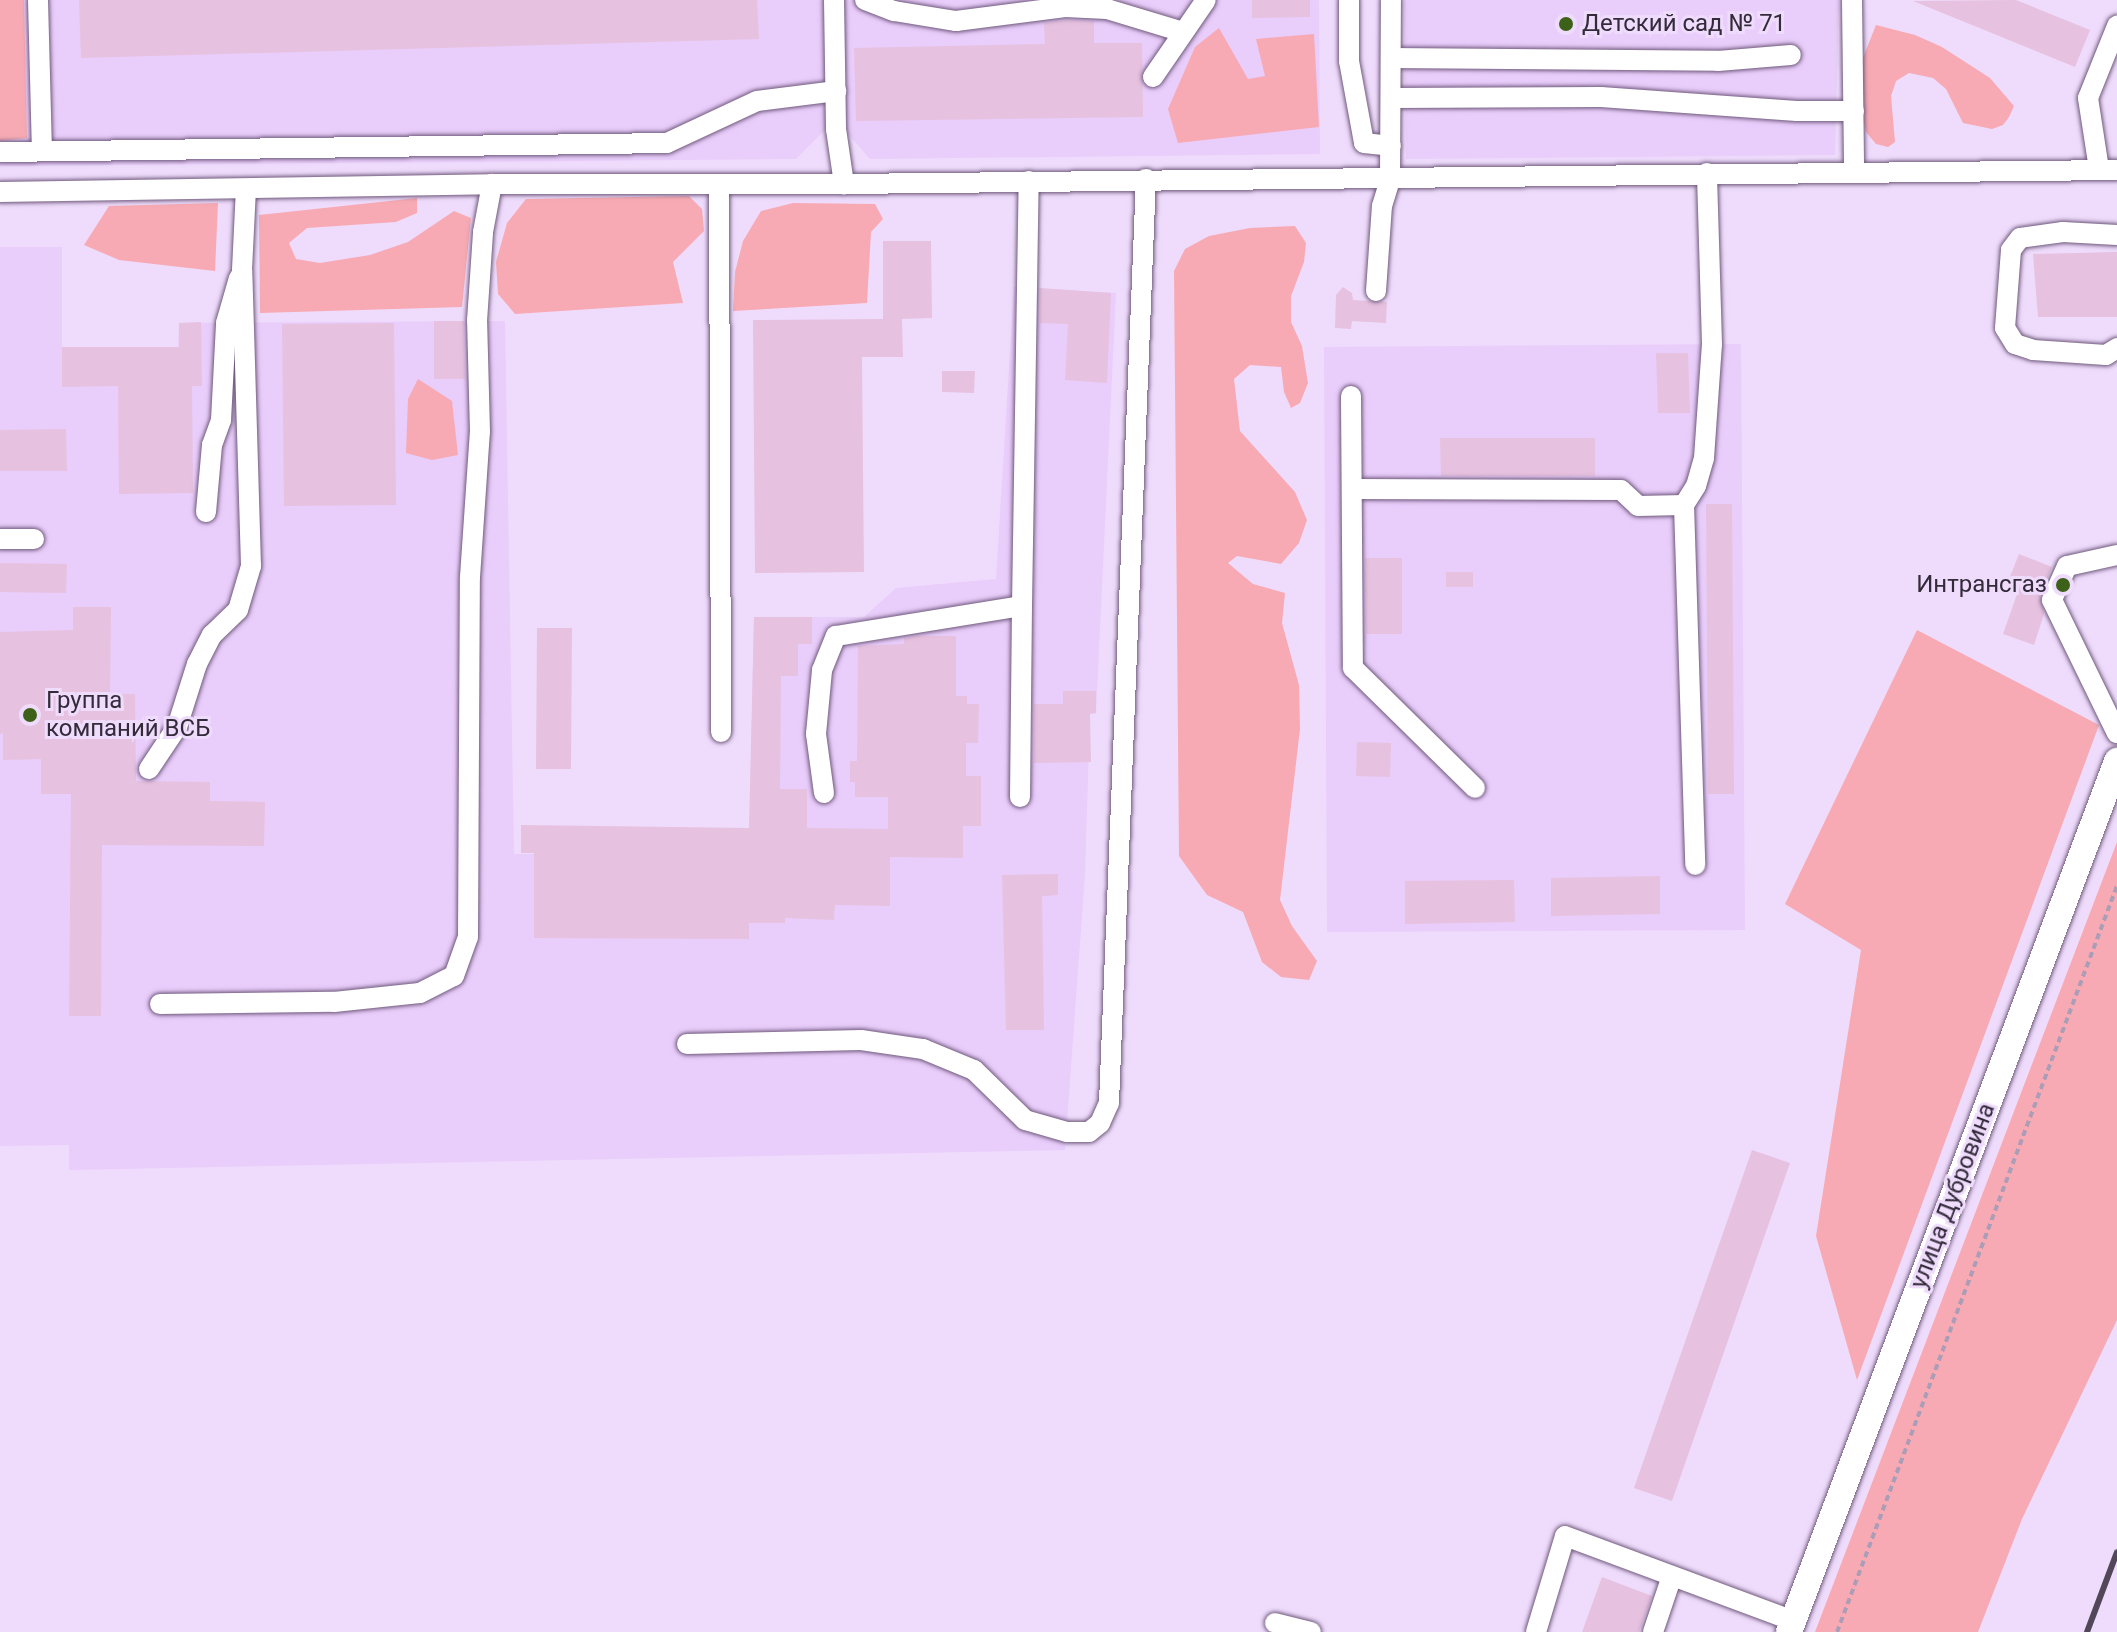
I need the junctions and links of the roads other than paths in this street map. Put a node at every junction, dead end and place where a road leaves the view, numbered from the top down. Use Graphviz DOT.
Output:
graph roads {
  1 [pos="38,0"];
  2 [pos="834,0"];
  3 [pos="865,0"];
  4 [pos="1206,0"];
  5 [pos="1349,0"];
  6 [pos="1391,0"];
  7 [pos="1852,0"];
  8 [pos="2117,26"];
  9 [pos="1183,32"];
  10 [pos="1791,55"];
  11 [pos="1391,58"];
  12 [pos="1153,77"];
  13 [pos="836,91"];
  14 [pos="1392,98"];
  15 [pos="1854,111"];
  16 [pos="1391,146"];
  17 [pos="42,151"];
  18 [pos="0,152"];
  19 [pos="2108,170"];
  20 [pos="1707,173"];
  21 [pos="1854,173"];
  22 [pos="1146,179"];
  23 [pos="1390,179"];
  24 [pos="1029,181"];
  25 [pos="492,184"];
  26 [pos="719,184"];
  27 [pos="844,184"];
  28 [pos="246,189"];
  29 [pos="0,192"];
  30 [pos="2117,235"];
  31 [pos="242,270"];
  32 [pos="1376,291"];
  33 [pos="2117,348"];
  34 [pos="1351,396"];
  35 [pos="1352,489"];
  36 [pos="1684,505"];
  37 [pos="206,512"];
  38 [pos="0,539"];
  39 [pos="34,539"];
  40 [pos="2117,555"];
  41 [pos="1022,606"];
  42 [pos="721,732"];
  43 [pos="2117,733"];
  44 [pos="2117,761"];
  45 [pos="149,769"];
  46 [pos="1475,788"];
  47 [pos="824,793"];
  48 [pos="1020,797"];
  49 [pos="1695,865"];
  50 [pos="160,1004"];
  51 [pos="687,1044"];
  52 [pos="1672,1576"];
  53 [pos="1275,1623"];
  54 [pos="1791,1627"];
  55 [pos="1311,1632"];
  56 [pos="1536,1632"];
  57 [pos="1653,1632"];
  1 -- 17 [label="street"];
  2 -- 13 [label="street"];
  3 -- 9 [label="street"];
  4 -- 9 [label="street"];
  5 -- 16 [label="street"];
  6 -- 11 [label="street"];
  7 -- 15 [label="street"];
  8 -- 19 [label="street"];
  9 -- 12 [label="street"];
  10 -- 11 [label="street"];
  11 -- 14 [label="street"];
  13 -- 17 [label="street"];
  13 -- 27 [label="street"];
  14 -- 15 [label="street"];
  14 -- 16 [label="street"];
  15 -- 21 [label="street"];
  16 -- 23 [label="street"];
  17 -- 18 [label="street"];
  19 -- 21 [label="street"];
  20 -- 21 [label="street"];
  20 -- 23 [label="street"];
  20 -- 36 [label="street"];
  22 -- 23 [label="street"];
  22 -- 24 [label="street"];
  22 -- 51 [label="street"];
  23 -- 32 [label="street"];
  24 -- 27 [label="street"];
  24 -- 41 [label="street"];
  25 -- 26 [label="street"];
  25 -- 28 [label="street"];
  25 -- 50 [label="street"];
  26 -- 27 [label="street"];
  26 -- 42 [label="street"];
  28 -- 29 [label="street"];
  28 -- 31 [label="street"];
  30 -- 33 [label="street"];
  31 -- 37 [label="street"];
  31 -- 45 [label="street"];
  34 -- 35 [label="street"];
  35 -- 36 [label="street"];
  35 -- 46 [label="street"];
  36 -- 49 [label="street"];
  38 -- 39 [label="street"];
  40 -- 43 [label="street"];
  41 -- 47 [label="street"];
  41 -- 48 [label="street"];
  44 -- 54 [label="main road, улица Дубровина"];
  52 -- 54 [label="street"];
  52 -- 56 [label="street"];
  52 -- 57 [label="street"];
  53 -- 55 [label="street"];
}
